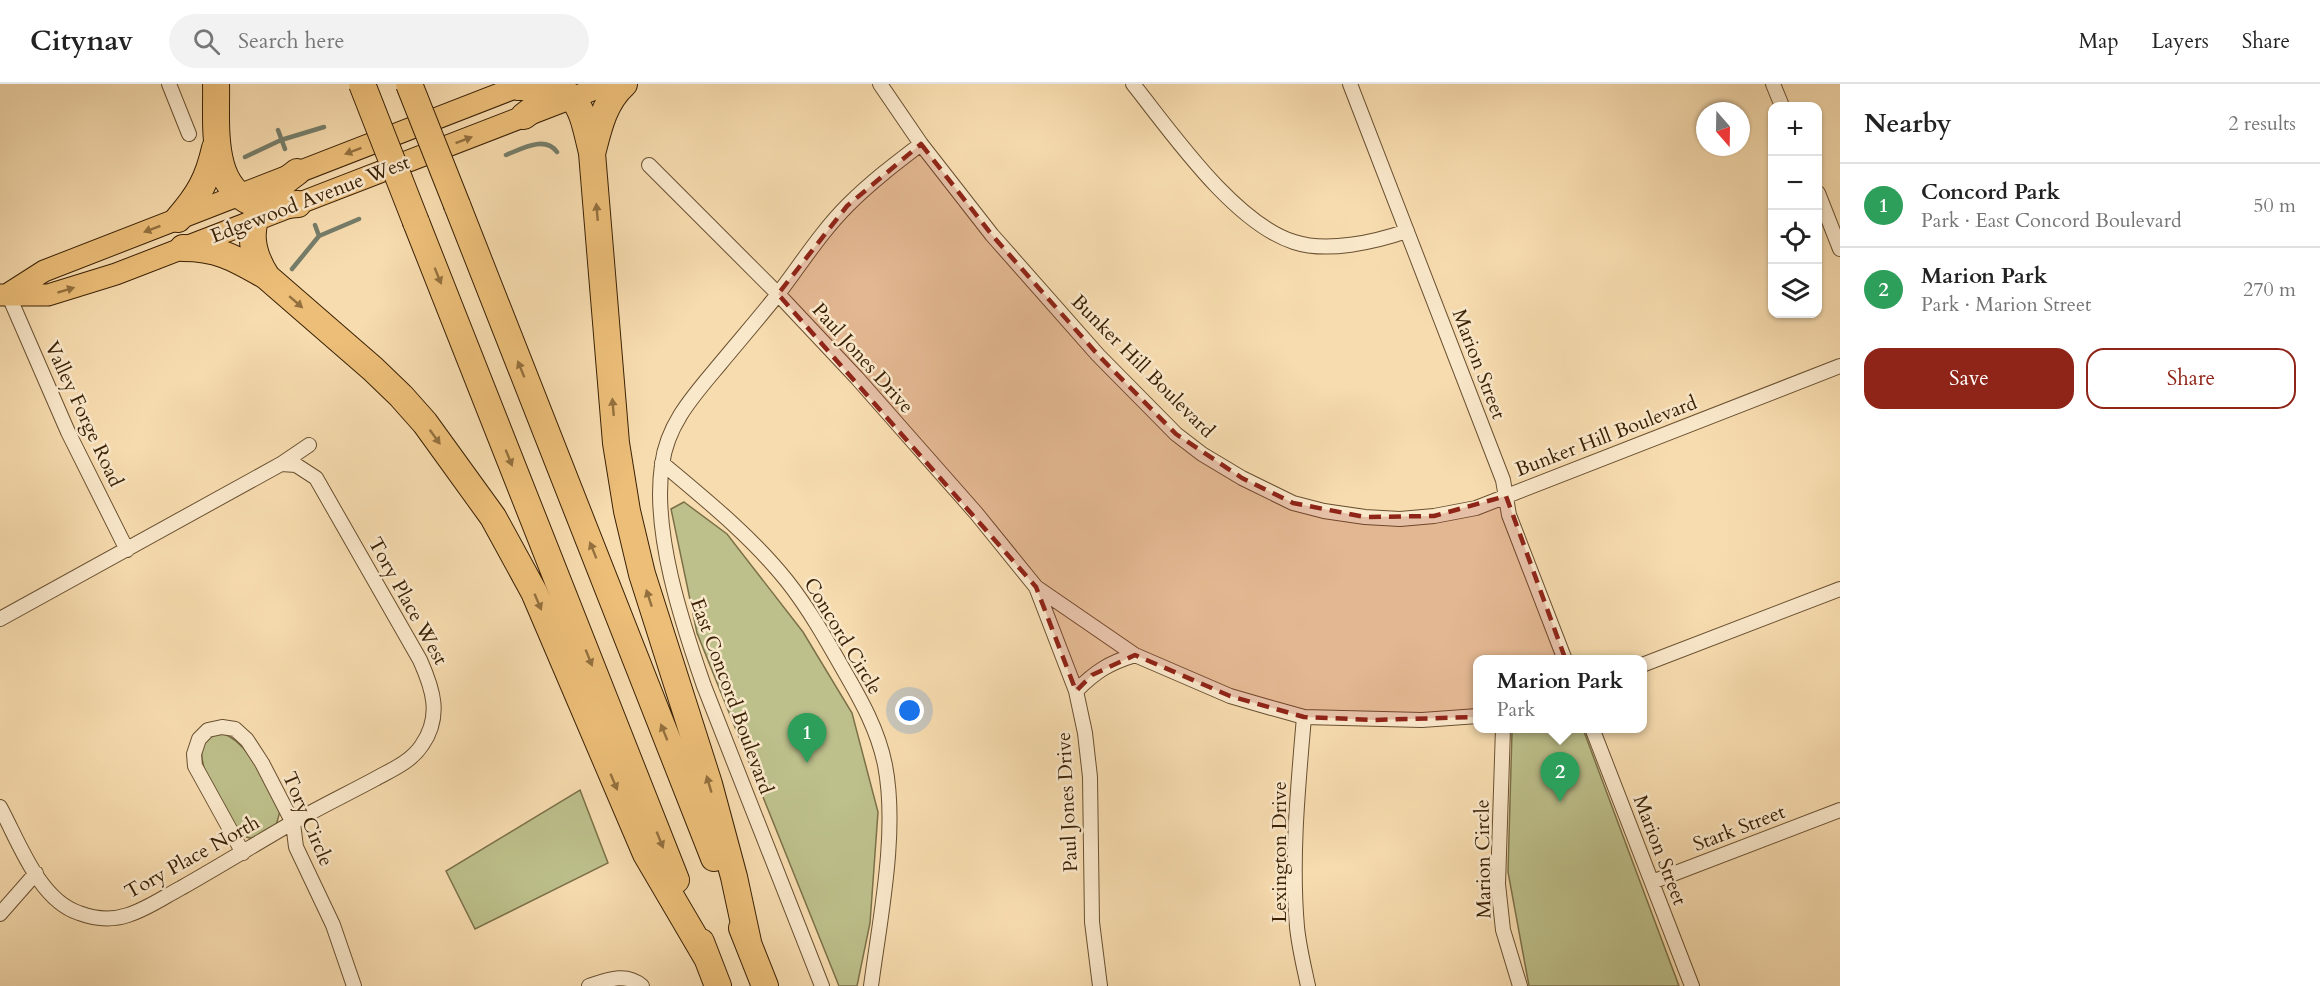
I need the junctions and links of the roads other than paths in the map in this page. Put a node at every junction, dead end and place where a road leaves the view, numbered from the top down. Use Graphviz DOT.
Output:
graph roads {
  1 [pos="169,84"];
  2 [pos="216,84"];
  3 [pos="362,84"];
  4 [pos="409,84"];
  5 [pos="608,84"];
  6 [pos="624,84"];
  7 [pos="880,84"];
  8 [pos="1133,84"];
  9 [pos="1350,84"];
  10 [pos="1773,84"];
  11 [pos="522,85"];
  12 [pos="559,90"];
  13 [pos="1780,102"];
  14 [pos="524,116"];
  15 [pos="189,134"];
  16 [pos="218,136"];
  17 [pos="921,144"];
  18 [pos="592,153"];
  19 [pos="650,165"];
  20 [pos="297,172"];
  21 [pos="238,195"];
  22 [pos="298,204"];
  23 [pos="1822,204"];
  24 [pos="259,213"];
  25 [pos="178,219"];
  26 [pos="1407,231"];
  27 [pos="183,248"];
  28 [pos="1840,249"];
  29 [pos="267,277"];
  30 [pos="4,294"];
  31 [pos="778,294"];
  32 [pos="1840,366"];
  33 [pos="309,445"];
  34 [pos="662,463"];
  35 [pos="281,464"];
  36 [pos="1506,496"];
  37 [pos="127,550"];
  38 [pos="1036,587"];
  39 [pos="1840,590"];
  40 [pos="0,619"];
  41 [pos="1135,655"];
  42 [pos="1563,655"];
  43 [pos="1647,663"];
  44 [pos="1076,691"];
  45 [pos="1473,716"];
  46 [pos="1304,717"];
  47 [pos="1503,733"];
  48 [pos="1594,733"];
  49 [pos="0,807"];
  50 [pos="1840,810"];
  51 [pos="292,823"];
  52 [pos="243,853"];
  53 [pos="36,873"];
  54 [pos="1652,882"];
  55 [pos="0,914"];
  56 [pos="748,942"];
  57 [pos="707,958"];
  58 [pos="354,986"];
  59 [pos="589,986"];
  60 [pos="642,986"];
  61 [pos="718,986"];
  62 [pos="765,986"];
  63 [pos="822,986"];
  64 [pos="871,986"];
  65 [pos="1100,986"];
  66 [pos="1308,986"];
  67 [pos="1520,986"];
  68 [pos="1692,986"];
  1 -- 15 [label="street"];
  2 -- 16 [label="highway"];
  3 -- 57 [label="highway, one-way, bridge"];
  56 -- 4 [label="highway, one-way, bridge"];
  5 -- 12 [label="main road"];
  6 -- 18 [label="highway"];
  7 -- 17 [label="street, Bunker Hill Boulevard"];
  8 -- 26 [label="street"];
  9 -- 26 [label="street, Marion Street"];
  10 -- 13 [label="street"];
  11 -- 12 [label="highway"];
  11 -- 20 [label="main road, Edgewood Avenue West, one-way"];
  12 -- 14 [label="highway"];
  12 -- 18 [label="highway"];
  22 -- 14 [label="main road, Edgewood Avenue West, one-way"];
  16 -- 21 [label="highway"];
  16 -- 25 [label="highway"];
  17 -- 31 [label="street, East Concord Boulevard"];
  17 -- 36 [label="street, Bunker Hill Boulevard"];
  56 -- 18 [label="highway, one-way"];
  19 -- 31 [label="street, Paul Jones Drive"];
  20 -- 21 [label="main road, Edgewood Avenue West"];
  20 -- 24 [label="highway"];
  21 -- 24 [label="highway"];
  21 -- 25 [label="main road, Edgewood Avenue West"];
  22 -- 24 [label="highway"];
  23 -- 28 [label="street"];
  24 -- 27 [label="main road, Edgewood Avenue West"];
  24 -- 29 [label="highway"];
  25 -- 30 [label="main road, Edgewood Avenue West, one-way"];
  26 -- 36 [label="street, Marion Street"];
  27 -- 29 [label="highway"];
  30 -- 27 [label="main road, Edgewood Avenue West, one-way"];
  29 -- 57 [label="highway, one-way"];
  30 -- 37 [label="street, Valley Forge Road"];
  31 -- 34 [label="street, East Concord Boulevard"];
  31 -- 38 [label="street, Paul Jones Drive"];
  32 -- 36 [label="street, Bunker Hill Boulevard"];
  33 -- 35 [label="street"];
  34 -- 63 [label="street, East Concord Boulevard"];
  34 -- 64 [label="street, Concord Circle"];
  35 -- 37 [label="street"];
  35 -- 51 [label="street, Tory Place West"];
  36 -- 42 [label="street, Marion Street"];
  37 -- 40 [label="street"];
  38 -- 41 [label="street, Paul Jones Drive"];
  38 -- 44 [label="street, Paul Jones Drive"];
  39 -- 43 [label="street"];
  41 -- 44 [label="street"];
  41 -- 46 [label="street, Paul Jones Drive"];
  44 -- 65 [label="street, Paul Jones Drive"];
  45 -- 46 [label="street, Paul Jones Drive"];
  46 -- 66 [label="street, Lexington Drive"];
  47 -- 67 [label="street, Marion Circle"];
  48 -- 54 [label="street, Marion Street"];
  49 -- 53 [label="street, Tory Place North"];
  50 -- 54 [label="street, Stark Street"];
  51 -- 52 [label="street, Tory Place North"];
  51 -- 52 [label="street, Tory Circle"];
  51 -- 58 [label="street, Tory Circle"];
  52 -- 53 [label="street, Tory Place North"];
  53 -- 55 [label="street"];
  54 -- 68 [label="street, Marion Street"];
  56 -- 62 [label="highway"];
  57 -- 61 [label="highway"];
  59 -- 60 [label="street"];
}
